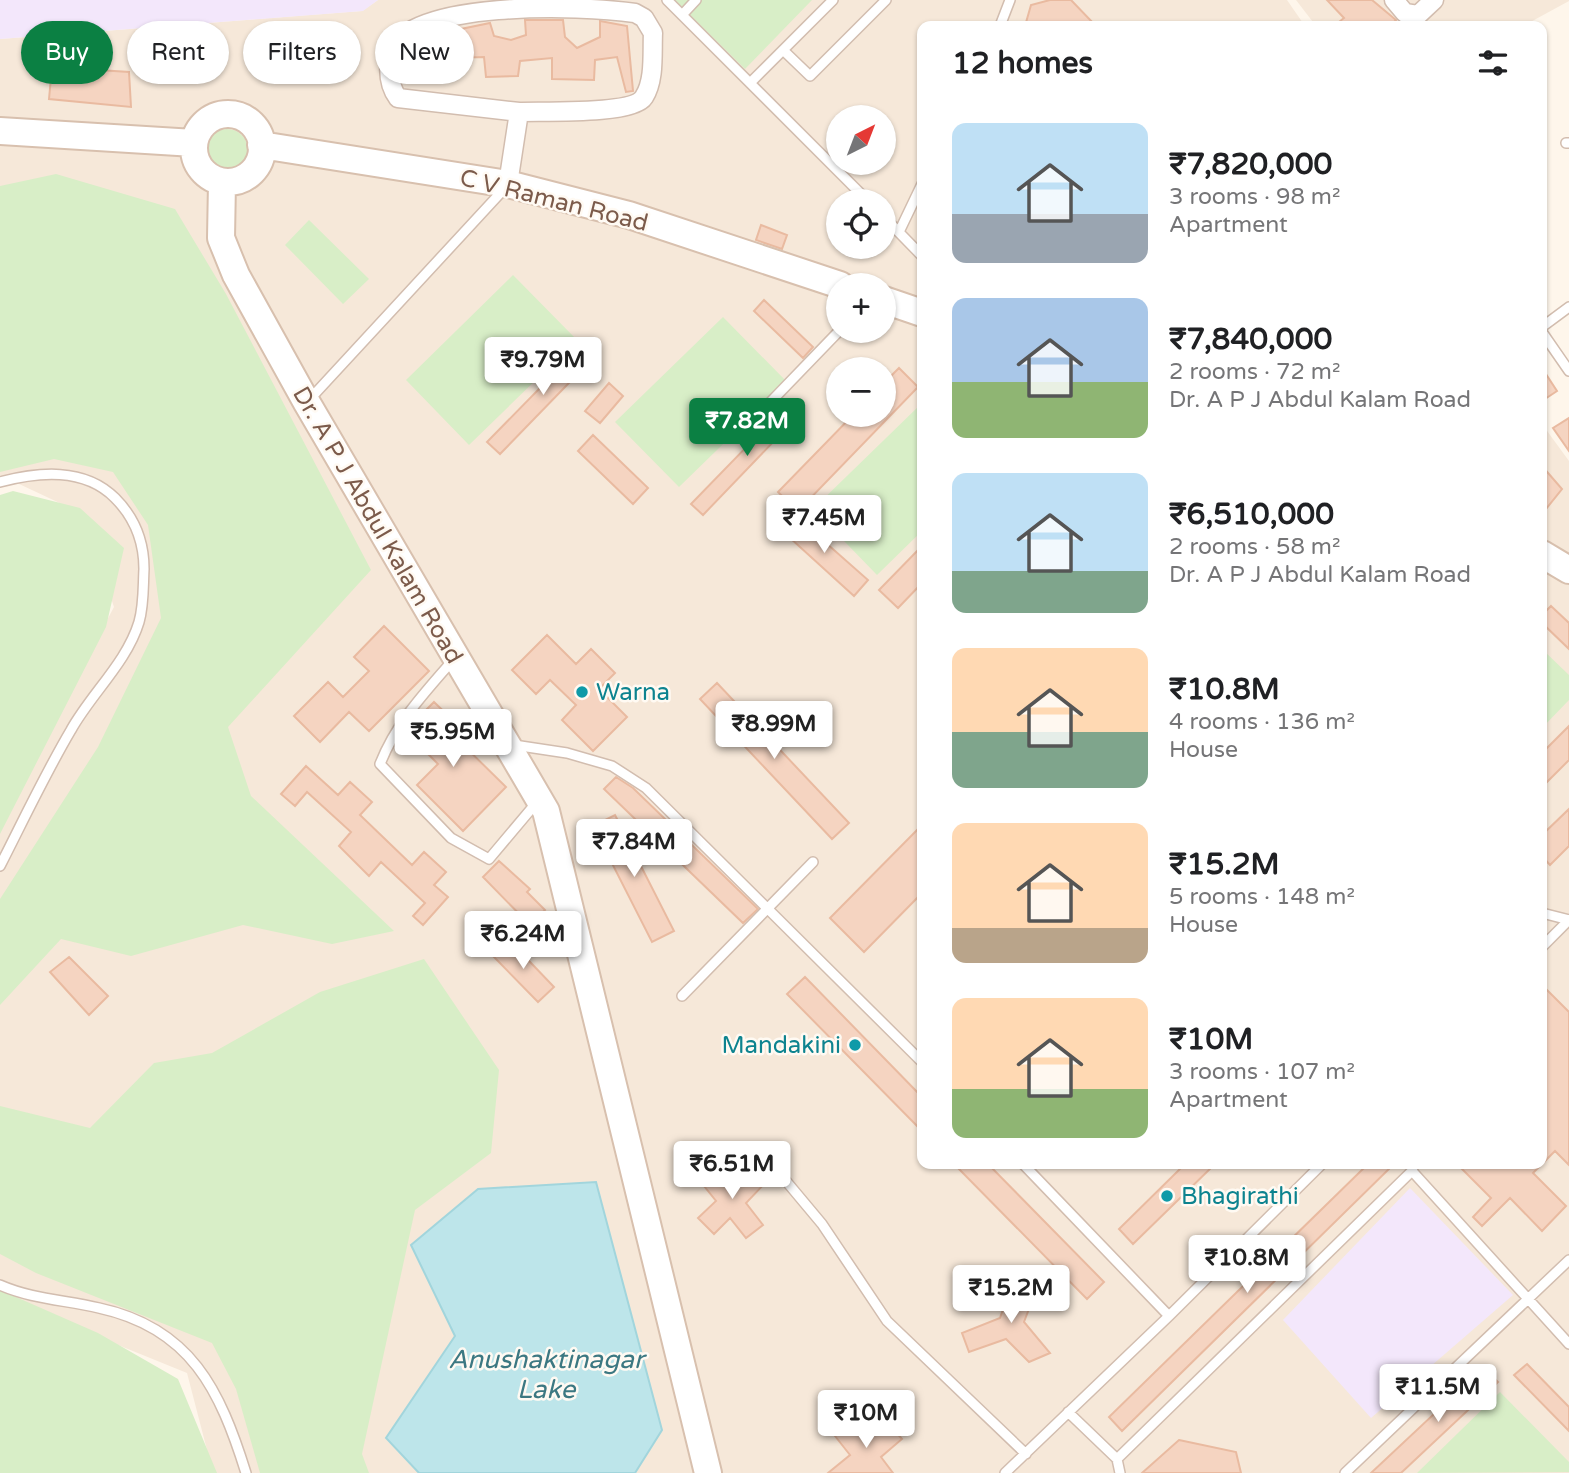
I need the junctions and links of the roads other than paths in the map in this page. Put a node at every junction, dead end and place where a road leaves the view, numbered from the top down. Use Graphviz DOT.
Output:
graph roads {
  1 [pos="667,0"];
  2 [pos="696,0"];
  3 [pos="833,0"];
  4 [pos="886,0"];
  5 [pos="1010,0"];
  6 [pos="1394,0"];
  7 [pos="1434,0"];
  8 [pos="525,2"];
  9 [pos="682,15"];
  10 [pos="1002,21"];
  11 [pos="783,50"];
  12 [pos="750,83"];
  13 [pos="519,112"];
  14 [pos="0,131"];
  15 [pos="194,143"];
  16 [pos="261,145"];
  17 [pos="222,182"];
  18 [pos="508,184"];
  19 [pos="856,189"];
  20 [pos="917,194"];
  21 [pos="896,229"];
  22 [pos="899,232"];
  23 [pos="917,251"];
  24 [pos="826,280"];
  25 [pos="896,304"];
  26 [pos="1569,307"];
  27 [pos="917,311"];
  28 [pos="1547,325"];
  29 [pos="1547,337"];
  30 [pos="827,343"];
  31 [pos="1569,371"];
  32 [pos="307,403"];
  33 [pos="756,417"];
  34 [pos="0,482"];
  35 [pos="1547,557"];
  36 [pos="1569,570"];
  37 [pos="455,657"];
  38 [pos="506,744"];
  39 [pos="540,800"];
  40 [pos="813,862"];
  41 [pos="0,866"];
  42 [pos="768,908"];
  43 [pos="1547,914"];
  44 [pos="1569,920"];
  45 [pos="1547,942"];
  46 [pos="682,996"];
  47 [pos="917,1057"];
  48 [pos="776,1169"];
  49 [pos="1028,1169"];
  50 [pos="1317,1169"];
  51 [pos="1411,1169"];
  52 [pos="1415,1169"];
  53 [pos="1569,1261"];
  54 [pos="0,1285"];
  55 [pos="1529,1299"];
  56 [pos="1169,1316"];
  57 [pos="1569,1344"];
  58 [pos="1068,1412"];
  59 [pos="1026,1454"];
  60 [pos="1117,1460"];
  61 [pos="246,1473"];
  62 [pos="708,1473"];
  63 [pos="1005,1473"];
  64 [pos="1120,1473"];
  65 [pos="1345,1473"];
  1 -- 9 [label="lane"];
  2 -- 9 [label="lane"];
  3 -- 11 [label="lane"];
  4 -- 11 [label="lane"];
  5 -- 10 [label="lane"];
  6 -- 7 [label="street"];
  8 -- 13 [label="street"];
  8 -- 13 [label="street"];
  9 -- 12 [label="lane"];
  11 -- 12 [label="lane"];
  12 -- 19 [label="lane"];
  13 -- 18 [label="street"];
  14 -- 15 [label="street"];
  15 -- 16 [label="street"];
  15 -- 17 [label="street"];
  16 -- 17 [label="street"];
  16 -- 18 [label="street, C V Raman Road"];
  17 -- 32 [label="street, Dr. A P J Abdul Kalam Road"];
  18 -- 24 [label="street, C V Raman Road"];
  18 -- 32 [label="lane"];
  20 -- 22 [label="lane"];
  21 -- 22 [label="lane"];
  22 -- 23 [label="lane"];
  25 -- 27 [label="street"];
  26 -- 28 [label="lane"];
  29 -- 31 [label="lane"];
  30 -- 33 [label="lane"];
  32 -- 37 [label="street, Dr. A P J Abdul Kalam Road"];
  34 -- 41 [label="lane"];
  35 -- 36 [label="street"];
  37 -- 38 [label="street, Dr. A P J Abdul Kalam Road"];
  37 -- 39 [label="lane"];
  38 -- 39 [label="street, Dr. A P J Abdul Kalam Road"];
  38 -- 42 [label="lane"];
  39 -- 62 [label="street, Dr. A P J Abdul Kalam Road"];
  40 -- 42 [label="lane"];
  42 -- 46 [label="lane"];
  42 -- 47 [label="lane"];
  43 -- 44 [label="lane"];
  44 -- 45 [label="lane"];
  48 -- 59 [label="lane"];
  49 -- 56 [label="lane"];
  50 -- 56 [label="lane"];
  51 -- 60 [label="lane"];
  52 -- 55 [label="lane"];
  53 -- 55 [label="lane"];
  54 -- 61 [label="lane"];
  55 -- 57 [label="lane"];
  55 -- 65 [label="lane"];
  56 -- 58 [label="lane"];
  58 -- 59 [label="lane"];
  58 -- 60 [label="lane"];
  59 -- 63 [label="lane"];
  60 -- 64 [label="lane"];
}
